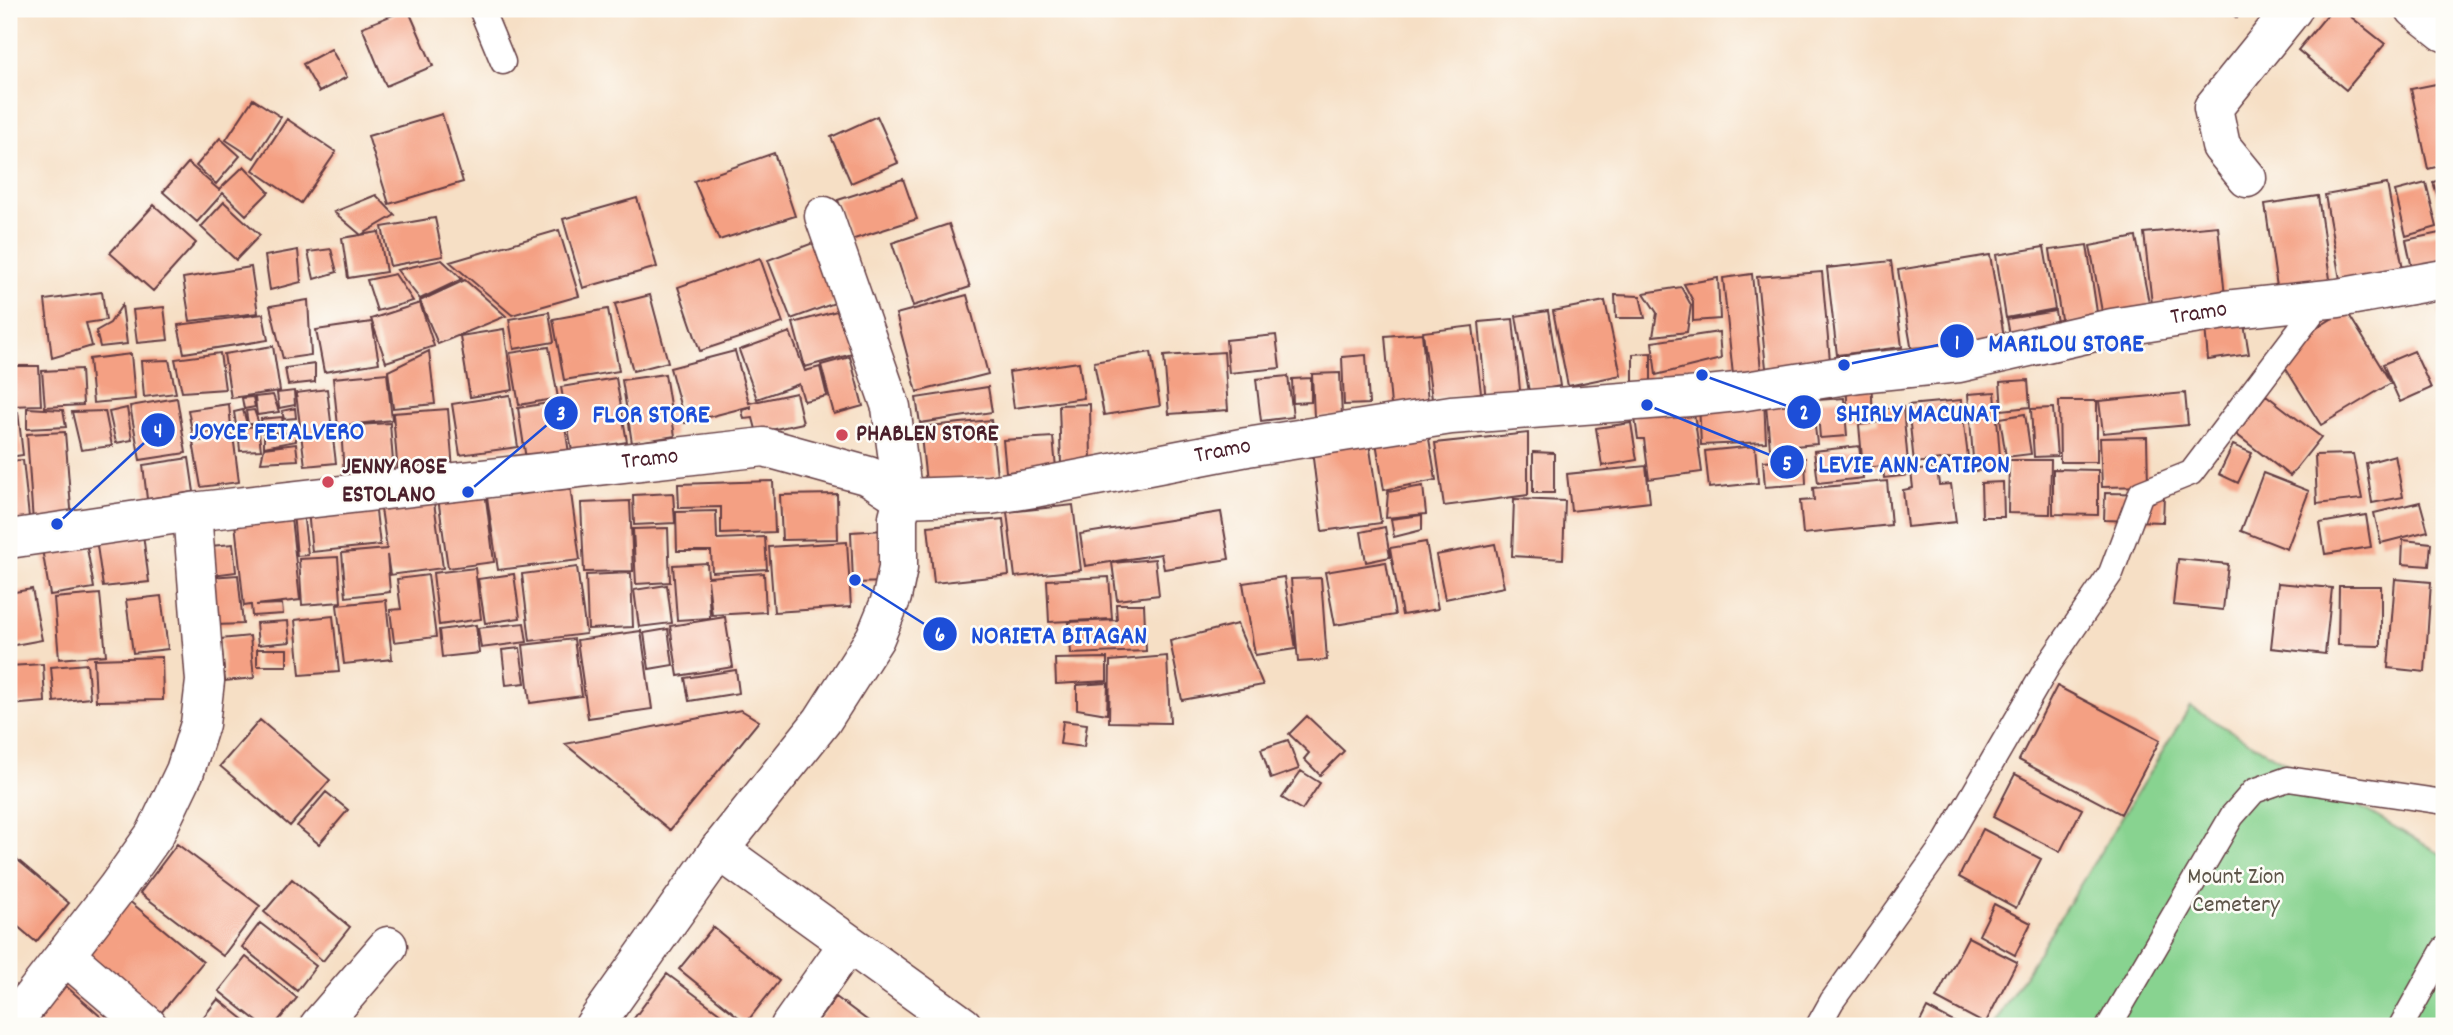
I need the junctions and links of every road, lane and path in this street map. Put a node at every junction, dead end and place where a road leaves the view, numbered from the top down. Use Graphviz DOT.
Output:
graph roads {
  1 [pos="481,9"];
  2 [pos="2293,9"];
  3 [pos="2415,9"];
  4 [pos="2444,32"];
  5 [pos="503,62"];
  6 [pos="2247,178"];
  7 [pos="824,216"];
  8 [pos="2444,279"];
  9 [pos="2322,300"];
  10 [pos="903,498"];
  11 [pos="192,512"];
  12 [pos="9,538"];
  13 [pos="2444,802"];
  14 [pos="719,850"];
  15 [pos="848,944"];
  16 [pos="388,946"];
  17 [pos="2444,949"];
  18 [pos="65,955"];
  19 [pos="336,1020"];
  20 [pos="10,1026"];
  21 [pos="149,1026"];
  22 [pos="594,1026"];
  23 [pos="790,1026"];
  24 [pos="963,1026"];
  25 [pos="1818,1026"];
  26 [pos="2109,1026"];
  27 [pos="2401,1026"];
  1 -- 5 [label="lane"];
  2 -- 6 [label="street"];
  3 -- 4 [label="street"];
  7 -- 10 [label="street"];
  8 -- 9 [label="street, Tramo"];
  9 -- 10 [label="street, Tramo"];
  9 -- 25 [label="lane"];
  10 -- 11 [label="street, Tramo"];
  10 -- 14 [label="street"];
  11 -- 12 [label="street, Tramo"];
  11 -- 18 [label="street"];
  13 -- 26 [label="lane"];
  14 -- 15 [label="street"];
  14 -- 22 [label="street"];
  15 -- 23 [label="street"];
  15 -- 24 [label="street"];
  16 -- 19 [label="street"];
  17 -- 27 [label="lane"];
  18 -- 20 [label="street"];
  18 -- 21 [label="street"];
}
